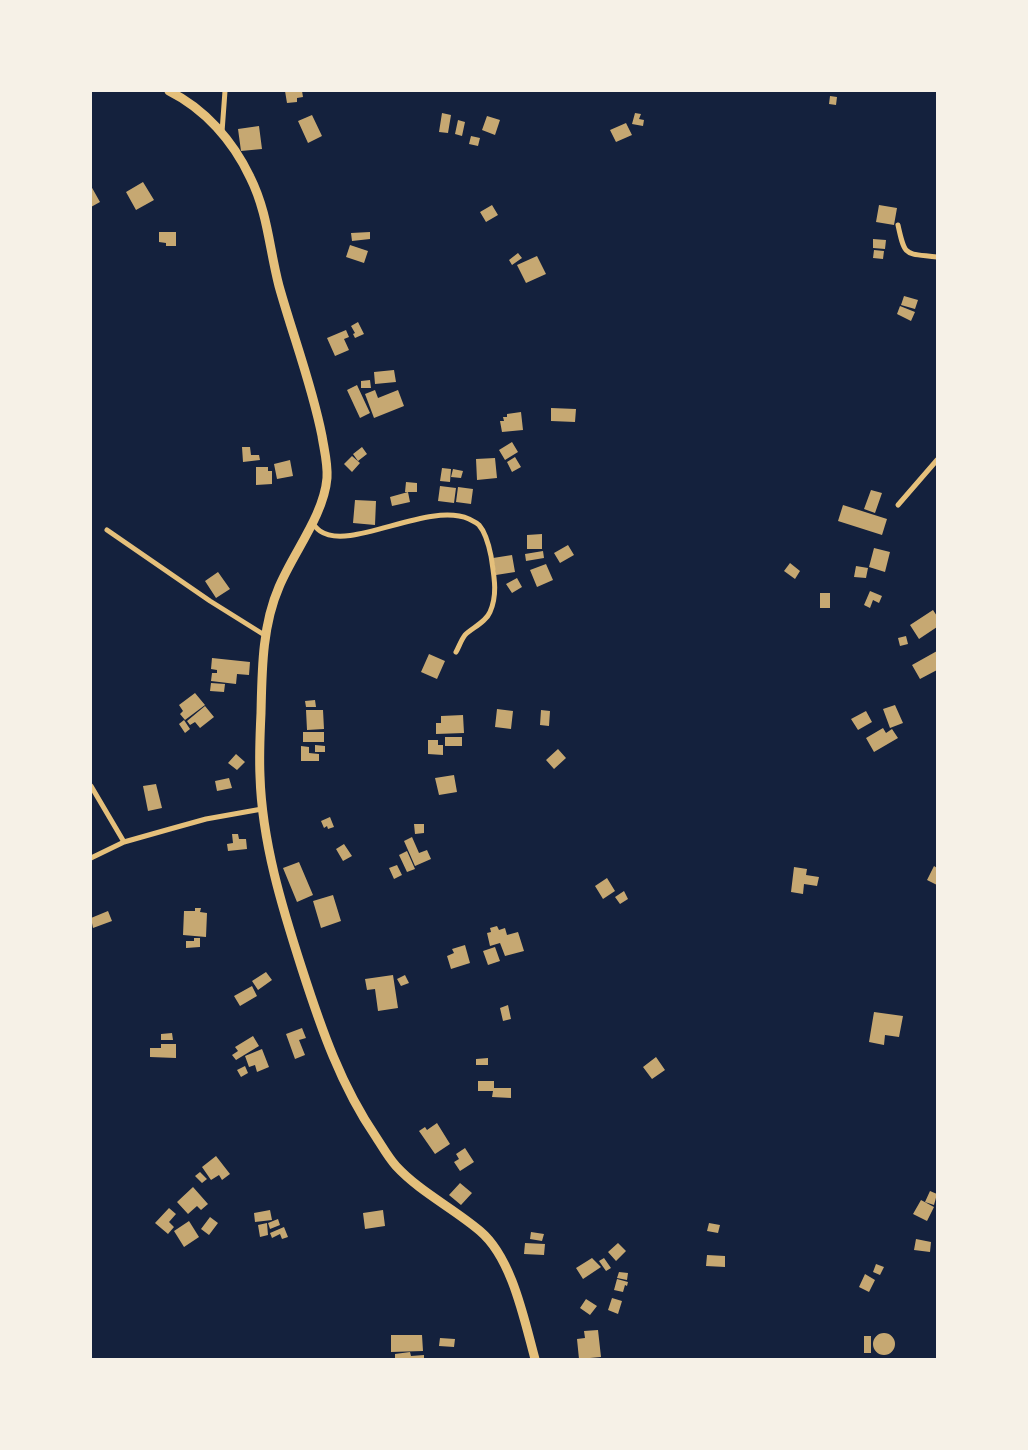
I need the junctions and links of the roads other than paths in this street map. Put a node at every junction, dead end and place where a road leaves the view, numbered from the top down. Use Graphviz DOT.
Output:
graph roads {
  1 [pos="169,91"];
  2 [pos="225,91"];
  3 [pos="222,132"];
  4 [pos="898,226"];
  5 [pos="937,257"];
  6 [pos="937,460"];
  7 [pos="898,505"];
  8 [pos="312,523"];
  9 [pos="107,530"];
  10 [pos="266,636"];
  11 [pos="456,652"];
  12 [pos="91,786"];
  13 [pos="262,809"];
  14 [pos="124,842"];
  15 [pos="91,858"];
  16 [pos="535,1359"];
  1 -- 3 [label="street"];
  2 -- 3 [label="street"];
  3 -- 8 [label="street"];
  4 -- 5 [label="street"];
  6 -- 7 [label="street"];
  8 -- 10 [label="street"];
  8 -- 11 [label="street"];
  9 -- 10 [label="street"];
  10 -- 13 [label="street"];
  12 -- 14 [label="street"];
  13 -- 14 [label="street"];
  13 -- 16 [label="street"];
  14 -- 15 [label="street"];
}
